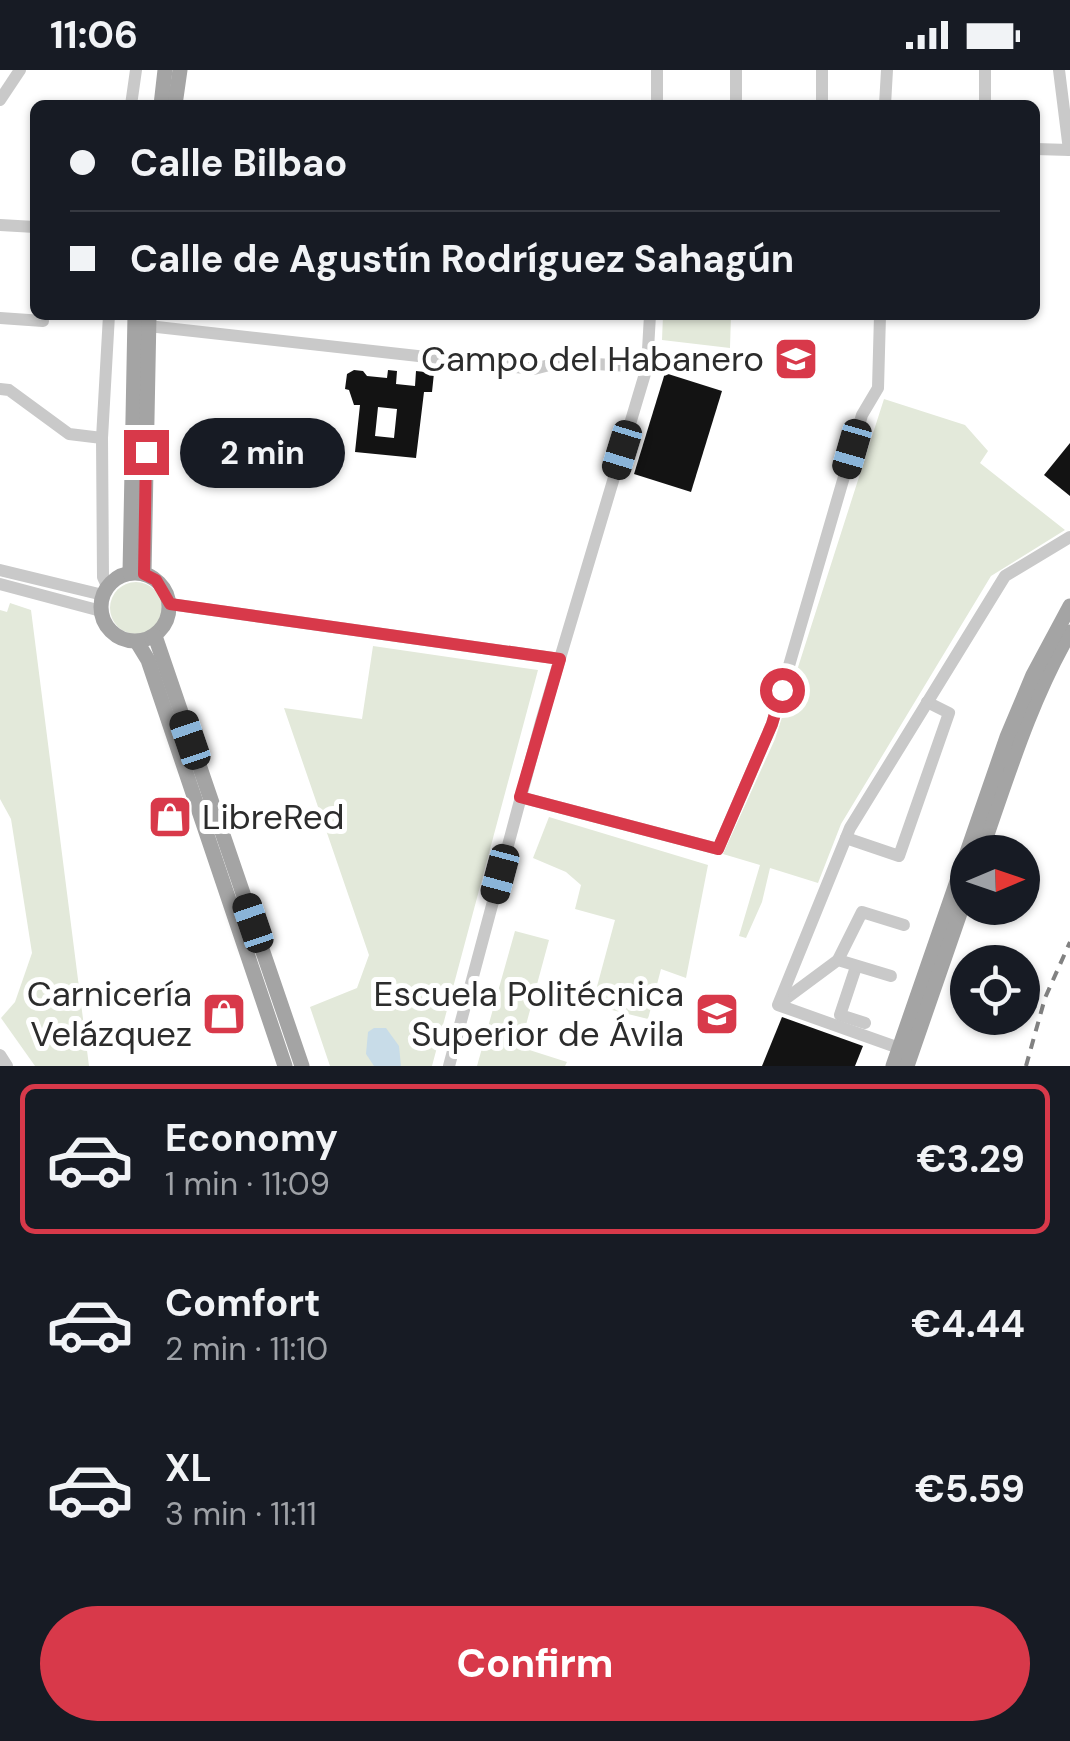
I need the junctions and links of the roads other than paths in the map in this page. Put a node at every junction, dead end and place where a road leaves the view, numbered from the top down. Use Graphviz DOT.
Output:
graph roads {
  1 [pos="20,70"];
  2 [pos="136,70"];
  3 [pos="166,70"];
  4 [pos="180,70"];
  5 [pos="658,70"];
  6 [pos="736,70"];
  7 [pos="822,70"];
  8 [pos="887,70"];
  9 [pos="985,70"];
  10 [pos="1058,70"];
  11 [pos="0,100"];
  12 [pos="132,100"];
  13 [pos="162,100"];
  14 [pos="176,100"];
  15 [pos="657,100"];
  16 [pos="736,100"];
  17 [pos="822,100"];
  18 [pos="885,100"];
  19 [pos="985,100"];
  20 [pos="1040,149"];
  21 [pos="1070,150"];
  22 [pos="0,225"];
  23 [pos="30,227"];
  24 [pos="0,318"];
  25 [pos="109,320"];
  26 [pos="144,320"];
  27 [pos="152,320"];
  28 [pos="650,320"];
  29 [pos="880,320"];
  30 [pos="43,321"];
  31 [pos="647,368"];
  32 [pos="0,389"];
  33 [pos="102,438"];
  34 [pos="1070,537"];
  35 [pos="0,570"];
  36 [pos="137,573"];
  37 [pos="0,584"];
  38 [pos="104,597"];
  39 [pos="170,604"];
  40 [pos="1070,606"];
  41 [pos="1070,632"];
  42 [pos="155,636"];
  43 [pos="137,642"];
  44 [pos="560,659"];
  45 [pos="928,702"];
  46 [pos="520,797"];
  47 [pos="987,835"];
  48 [pos="846,838"];
  49 [pos="904,925"];
  50 [pos="956,925"];
  51 [pos="838,960"];
  52 [pos="856,967"];
  53 [pos="890,976"];
  54 [pos="778,1005"];
  55 [pos="865,1023"];
  56 [pos="899,1048"];
  57 [pos="0,1055"];
  58 [pos="7,1066"];
  59 [pos="285,1066"];
  60 [pos="302,1066"];
  61 [pos="449,1066"];
  62 [pos="893,1066"];
  63 [pos="906,1066"];
  1 -- 11 [label="street"];
  2 -- 12 [label="street"];
  3 -- 13 [label="main road"];
  4 -- 14 [label="main road"];
  5 -- 15 [label="street"];
  6 -- 16 [label="street"];
  7 -- 17 [label="street"];
  8 -- 18 [label="street"];
  9 -- 19 [label="street"];
  10 -- 21 [label="street"];
  20 -- 21 [label="street"];
  22 -- 23 [label="street"];
  24 -- 30 [label="street"];
  25 -- 33 [label="street"];
  26 -- 36 [label="main road"];
  27 -- 31 [label="street"];
  28 -- 31 [label="street"];
  29 -- 46 [label="street"];
  31 -- 44 [label="street"];
  32 -- 33 [label="street"];
  33 -- 38 [label="street"];
  34 -- 45 [label="street"];
  35 -- 38 [label="street"];
  36 -- 38 [label="main road"];
  36 -- 39 [label="main road"];
  37 -- 38 [label="street"];
  38 -- 43 [label="main road"];
  39 -- 42 [label="main road"];
  39 -- 44 [label="street"];
  40 -- 56 [label="main road"];
  41 -- 47 [label="main road"];
  42 -- 43 [label="main road"];
  42 -- 60 [label="main road"];
  43 -- 59 [label="main road"];
  44 -- 46 [label="street"];
  45 -- 48 [label="street"];
  45 -- 48 [label="street"];
  46 -- 61 [label="street"];
  48 -- 54 [label="street"];
  49 -- 51 [label="street"];
  50 -- 63 [label="main road"];
  51 -- 52 [label="street"];
  51 -- 54 [label="street"];
  52 -- 53 [label="street"];
  52 -- 55 [label="street"];
  54 -- 56 [label="street"];
  56 -- 62 [label="main road"];
  57 -- 58 [label="street"];
}
